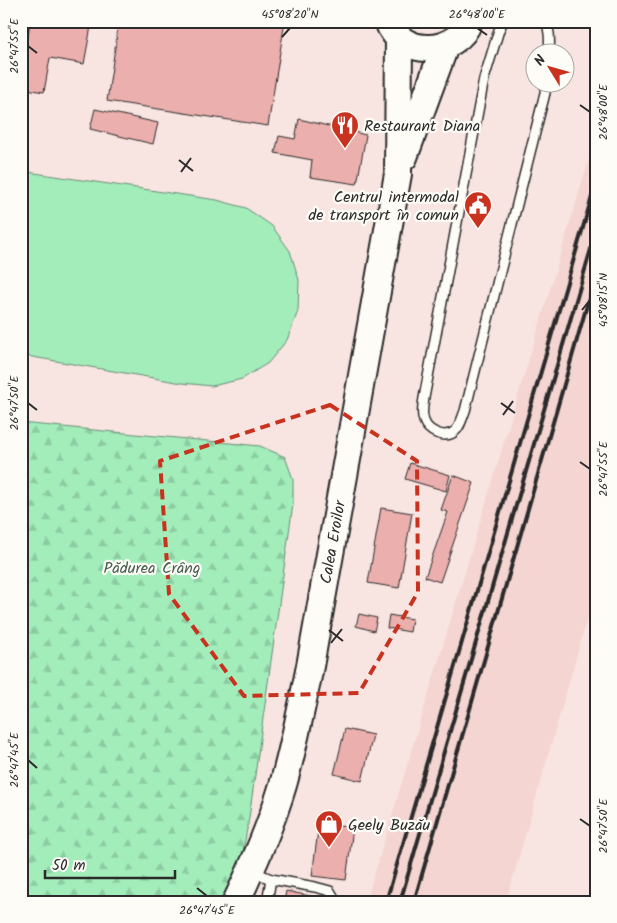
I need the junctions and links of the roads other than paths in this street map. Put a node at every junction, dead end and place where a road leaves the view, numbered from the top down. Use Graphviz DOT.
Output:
graph roads {
  1 [pos="469,21"];
  2 [pos="503,21"];
  3 [pos="546,21"];
  4 [pos="393,29"];
  5 [pos="550,42"];
  6 [pos="444,46"];
  7 [pos="545,92"];
  8 [pos="398,174"];
  9 [pos="261,875"];
  10 [pos="236,902"];
  11 [pos="267,902"];
  12 [pos="334,902"];
  1 -- 6 [label="main road"];
  2 -- 7 [label="lane"];
  3 -- 5 [label="lane"];
  4 -- 6 [label="main road"];
  4 -- 8 [label="main road, Calea Eroilor"];
  6 -- 8 [label="main road, Calea Eroilor"];
  8 -- 9 [label="main road, Calea Eroilor"];
  9 -- 10 [label="main road, Calea Eroilor"];
  9 -- 11 [label="lane"];
  9 -- 12 [label="lane"];
}
